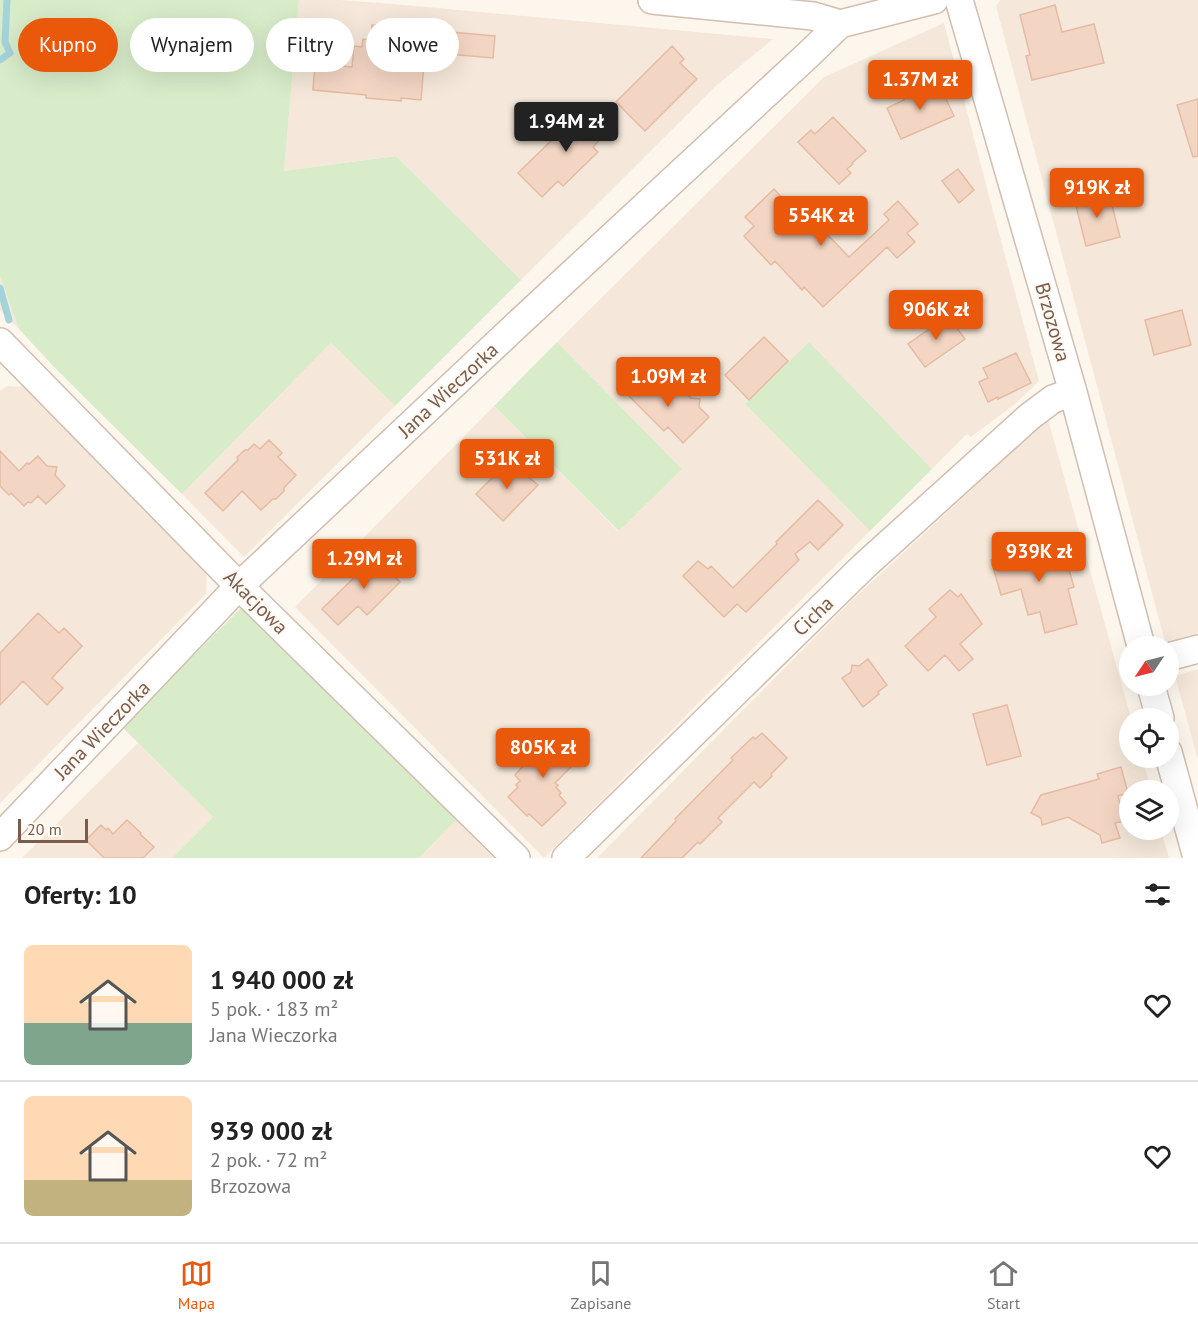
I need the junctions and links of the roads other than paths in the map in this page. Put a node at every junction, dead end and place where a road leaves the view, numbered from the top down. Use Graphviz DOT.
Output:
graph roads {
  1 [pos="652,0"];
  2 [pos="934,0"];
  3 [pos="959,0"];
  4 [pos="840,24"];
  5 [pos="0,342"];
  6 [pos="1073,392"];
  7 [pos="239,586"];
  8 [pos="1138,636"];
  9 [pos="1198,649"];
  10 [pos="1179,654"];
  11 [pos="1172,768"];
  12 [pos="0,837"];
  13 [pos="516,858"];
  14 [pos="566,858"];
  15 [pos="1197,858"];
  1 -- 4 [label="street"];
  2 -- 4 [label="street, Jana Wieczorka"];
  3 -- 6 [label="street, Brzozowa"];
  4 -- 7 [label="street, Jana Wieczorka"];
  5 -- 7 [label="street, Akacjowa"];
  6 -- 8 [label="street, Brzozowa"];
  6 -- 14 [label="street, Cicha"];
  7 -- 12 [label="street, Jana Wieczorka"];
  7 -- 13 [label="street, Akacjowa"];
  9 -- 10 [label="street"];
  11 -- 15 [label="street"];
}
